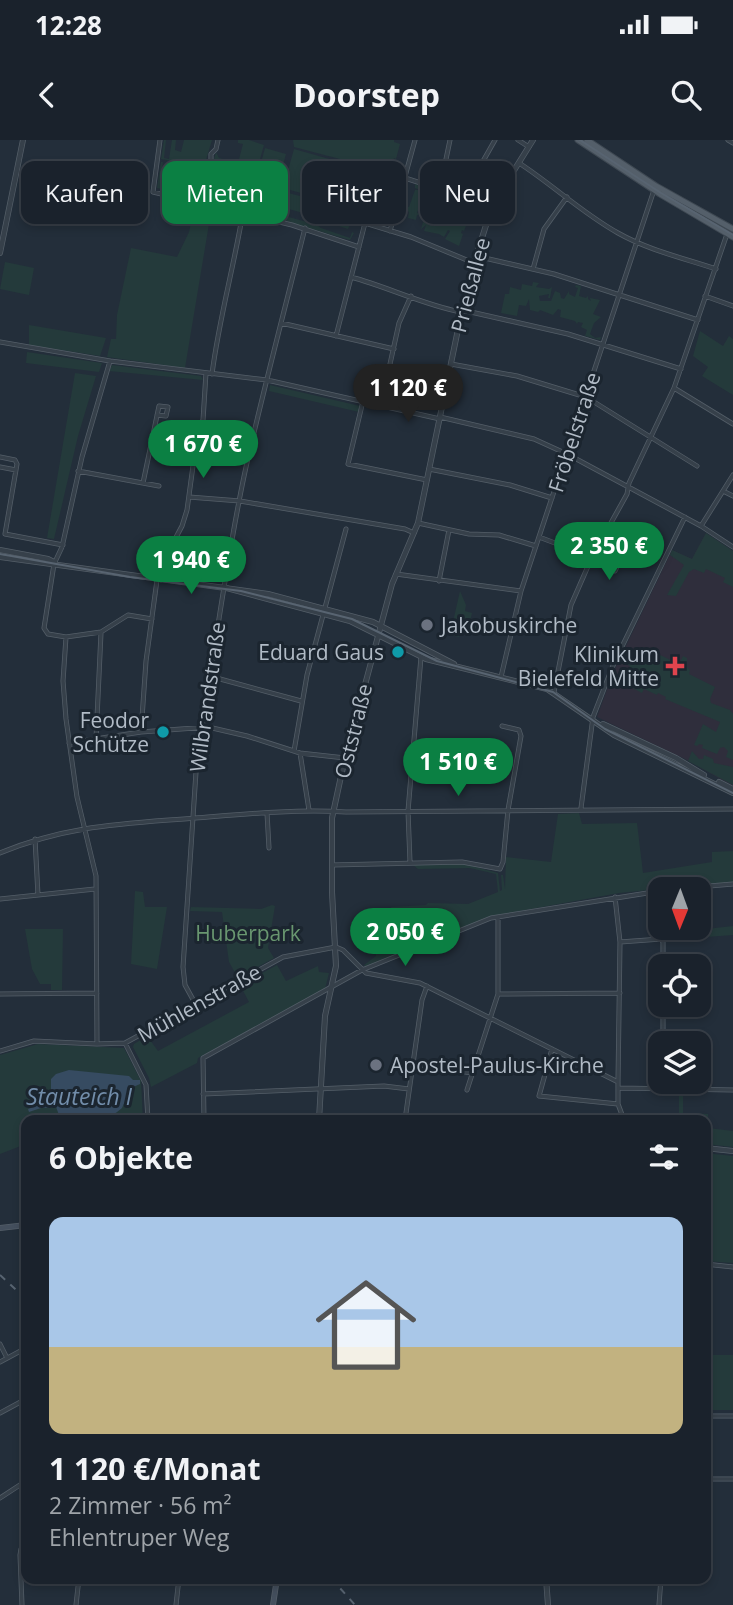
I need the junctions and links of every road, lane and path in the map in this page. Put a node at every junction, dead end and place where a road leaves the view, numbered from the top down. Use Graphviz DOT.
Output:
graph roads {
  1 [pos="23,140"];
  2 [pos="160,140"];
  3 [pos="218,140"];
  4 [pos="415,140"];
  5 [pos="450,140"];
  6 [pos="495,140"];
  7 [pos="518,140"];
  8 [pos="533,140"];
  9 [pos="578,140"];
  10 [pos="587,140"];
  11 [pos="727,140"];
  12 [pos="733,143"];
  13 [pos="529,147"];
  14 [pos="211,161"];
  15 [pos="519,162"];
  16 [pos="515,169"];
  17 [pos="406,174"];
  18 [pos="655,188"];
  19 [pos="162,194"];
  20 [pos="568,197"];
  21 [pos="241,224"];
  22 [pos="287,224"];
  23 [pos="392,224"];
  24 [pos="486,224"];
  25 [pos="305,229"];
  26 [pos="390,231"];
  27 [pos="731,232"];
  28 [pos="637,242"];
  29 [pos="359,245"];
  30 [pos="0,253"];
  31 [pos="476,256"];
  32 [pos="474,263"];
  33 [pos="533,269"];
  34 [pos="716,269"];
  35 [pos="351,277"];
  36 [pos="619,295"];
  37 [pos="411,296"];
  38 [pos="705,296"];
  39 [pos="733,306"];
  40 [pos="462,311"];
  41 [pos="698,320"];
  42 [pos="281,323"];
  43 [pos="336,336"];
  44 [pos="0,342"];
  45 [pos="603,345"];
  46 [pos="394,349"];
  47 [pos="110,361"];
  48 [pos="451,364"];
  49 [pos="681,369"];
  50 [pos="206,373"];
  51 [pos="212,374"];
  52 [pos="267,380"];
  53 [pos="674,388"];
  54 [pos="586,397"];
  55 [pos="363,401"];
  56 [pos="381,405"];
  57 [pos="157,415"];
  58 [pos="440,418"];
  59 [pos="733,424"];
  60 [pos="201,425"];
  61 [pos="254,435"];
  62 [pos="650,438"];
  63 [pos="567,454"];
  64 [pos="0,457"];
  65 [pos="697,466"];
  66 [pos="0,467"];
  67 [pos="429,469"];
  68 [pos="16,470"];
  69 [pos="78,471"];
  70 [pos="733,475"];
  71 [pos="427,480"];
  72 [pos="143,483"];
  73 [pos="159,486"];
  74 [pos="628,488"];
  75 [pos="723,491"];
  76 [pos="733,496"];
  77 [pos="189,497"];
  78 [pos="552,498"];
  79 [pos="240,501"];
  80 [pos="685,517"];
  81 [pos="418,523"];
  82 [pos="701,526"];
  83 [pos="345,529"];
  84 [pos="449,530"];
  85 [pos="414,533"];
  86 [pos="539,537"];
  87 [pos="62,545"];
  88 [pos="536,546"];
  89 [pos="733,547"];
  90 [pos="0,550"];
  91 [pos="0,557"];
  92 [pos="591,559"];
  93 [pos="54,563"];
  94 [pos="617,567"];
  95 [pos="396,574"];
  96 [pos="159,580"];
  97 [pos="439,581"];
  98 [pos="223,587"];
  99 [pos="521,591"];
  100 [pos="324,611"];
  101 [pos="152,619"];
  102 [pos="381,625"];
  103 [pos="101,632"];
  104 [pos="378,635"];
  105 [pos="66,636"];
  106 [pos="421,657"];
  107 [pos="465,668"];
  108 [pos="209,676"];
  109 [pos="501,677"];
  110 [pos="554,692"];
  111 [pos="301,701"];
  112 [pos="592,720"];
  113 [pos="502,726"];
  114 [pos="204,727"];
  115 [pos="141,732"];
  116 [pos="96,739"];
  117 [pos="69,743"];
  118 [pos="294,751"];
  119 [pos="300,753"];
  120 [pos="345,758"];
  121 [pos="733,791"];
  122 [pos="581,808"];
  123 [pos="733,809"];
  124 [pos="309,810"];
  125 [pos="508,810"];
  126 [pos="334,811"];
  127 [pos="408,811"];
  128 [pos="267,813"];
  129 [pos="193,818"];
  130 [pos="84,827"];
  131 [pos="35,839"];
  132 [pos="269,848"];
  133 [pos="0,853"];
  134 [pos="410,862"];
  135 [pos="332,865"];
  136 [pos="733,884"];
  137 [pos="711,886"];
  138 [pos="96,889"];
  139 [pos="648,893"];
  140 [pos="38,895"];
  141 [pos="615,897"];
  142 [pos="0,899"];
  143 [pos="498,918"];
  144 [pos="620,942"];
  145 [pos="336,947"];
  146 [pos="663,954"];
  147 [pos="362,970"];
  148 [pos="427,986"];
  149 [pos="331,988"];
  150 [pos="96,993"];
  151 [pos="498,993"];
  152 [pos="620,993"];
  153 [pos="0,994"];
  154 [pos="314,996"];
  155 [pos="328,1001"];
  156 [pos="196,1005"];
  157 [pos="491,1018"];
  158 [pos="125,1043"];
  159 [pos="97,1044"];
  160 [pos="552,1049"];
  161 [pos="0,1051"];
  162 [pos="412,1064"];
  163 [pos="472,1073"];
  164 [pos="618,1082"];
  165 [pos="320,1088"];
  166 [pos="618,1088"];
  167 [pos="408,1089"];
  168 [pos="648,1089"];
  169 [pos="467,1090"];
  170 [pos="711,1090"];
  171 [pos="733,1090"];
  172 [pos="203,1094"];
  173 [pos="618,1104"];
  174 [pos="148,1115"];
  175 [pos="204,1115"];
  176 [pos="318,1115"];
  177 [pos="405,1115"];
  178 [pos="622,1115"];
  179 [pos="711,1148"];
  180 [pos="733,1150"];
  181 [pos="21,1226"];
  182 [pos="0,1228"];
  183 [pos="711,1264"];
  184 [pos="733,1266"];
  185 [pos="0,1344"];
  186 [pos="21,1351"];
  187 [pos="7,1358"];
  188 [pos="0,1362"];
  189 [pos="21,1402"];
  190 [pos="0,1413"];
  191 [pos="711,1416"];
  192 [pos="733,1416"];
  193 [pos="711,1479"];
  194 [pos="733,1479"];
  195 [pos="21,1484"];
  196 [pos="0,1498"];
  197 [pos="21,1552"];
  198 [pos="21,1580"];
  199 [pos="21,1584"];
  200 [pos="78,1584"];
  201 [pos="178,1584"];
  202 [pos="275,1584"];
  203 [pos="546,1584"];
  204 [pos="661,1584"];
  205 [pos="22,1605"];
  206 [pos="76,1605"];
  207 [pos="176,1605"];
  208 [pos="273,1605"];
  209 [pos="548,1605"];
  210 [pos="659,1605"];
  1 -- 30 [label="street"];
  2 -- 19 [label="street"];
  3 -- 14 [label="street"];
  4 -- 17 [label="street"];
  5 -- 6 [label="street"];
  7 -- 13 [label="street"];
  8 -- 13 [label="street, Prießallee"];
  9 -- 18 [label="main road"];
  10 -- 18 [label="main road"];
  11 -- 12 [label="street"];
  13 -- 15 [label="street, Prießallee"];
  15 -- 16 [label="street, Prießallee"];
  15 -- 20 [label="street"];
  18 -- 27 [label="main road"];
  18 -- 28 [label="street, Fröbelstraße"];
  20 -- 28 [label="street"];
  20 -- 33 [label="street"];
  21 -- 51 [label="street"];
  22 -- 25 [label="street"];
  23 -- 26 [label="street"];
  24 -- 31 [label="street, Prießallee"];
  25 -- 29 [label="street"];
  25 -- 42 [label="street, Wilbrandstraße"];
  26 -- 29 [label="street"];
  26 -- 32 [label="street"];
  27 -- 34 [label="street"];
  28 -- 34 [label="street"];
  28 -- 36 [label="street, Fröbelstraße"];
  29 -- 35 [label="street"];
  31 -- 32 [label="street, Prießallee"];
  31 -- 33 [label="street"];
  32 -- 40 [label="street, Prießallee"];
  33 -- 36 [label="street"];
  34 -- 38 [label="street"];
  35 -- 37 [label="street"];
  35 -- 43 [label="street"];
  36 -- 41 [label="street"];
  36 -- 45 [label="street, Fröbelstraße"];
  37 -- 40 [label="street"];
  37 -- 46 [label="street"];
  38 -- 39 [label="street"];
  38 -- 41 [label="street"];
  40 -- 45 [label="street"];
  40 -- 48 [label="street, Prießallee"];
  41 -- 49 [label="street"];
  42 -- 43 [label="street"];
  42 -- 52 [label="street, Wilbrandstraße"];
  43 -- 46 [label="street"];
  44 -- 47 [label="street"];
  45 -- 49 [label="street"];
  45 -- 54 [label="street, Fröbelstraße"];
  46 -- 56 [label="street"];
  47 -- 50 [label="street"];
  47 -- 69 [label="street"];
  48 -- 54 [label="street"];
  48 -- 58 [label="street, Prießallee"];
  49 -- 53 [label="street"];
  50 -- 51 [label="street"];
  50 -- 60 [label="street"];
  51 -- 52 [label="street"];
  52 -- 55 [label="street"];
  52 -- 61 [label="street, Wilbrandstraße"];
  53 -- 59 [label="street"];
  53 -- 62 [label="street"];
  54 -- 62 [label="street"];
  54 -- 63 [label="street, Fröbelstraße"];
  55 -- 56 [label="street"];
  55 -- 71 [label="street"];
  56 -- 58 [label="street"];
  57 -- 72 [label="street"];
  58 -- 63 [label="street"];
  58 -- 67 [label="street, Prießallee"];
  60 -- 61 [label="street"];
  60 -- 77 [label="street"];
  61 -- 79 [label="street, Wilbrandstraße"];
  62 -- 65 [label="street"];
  62 -- 74 [label="street"];
  63 -- 74 [label="street"];
  63 -- 78 [label="street, Fröbelstraße"];
  64 -- 68 [label="street"];
  66 -- 68 [label="street"];
  67 -- 71 [label="street, Prießallee"];
  67 -- 78 [label="street"];
  68 -- 87 [label="street"];
  69 -- 72 [label="street"];
  69 -- 87 [label="street"];
  70 -- 75 [label="street"];
  71 -- 81 [label="street, Prießallee"];
  72 -- 73 [label="street"];
  74 -- 80 [label="street"];
  74 -- 92 [label="street"];
  75 -- 76 [label="street"];
  75 -- 82 [label="street"];
  77 -- 79 [label="street"];
  77 -- 96 [label="street"];
  78 -- 86 [label="street, Fröbelstraße"];
  79 -- 85 [label="street"];
  79 -- 98 [label="street, Wilbrandstraße"];
  80 -- 82 [label="street"];
  80 -- 112 [label="street"];
  81 -- 84 [label="street"];
  81 -- 85 [label="street, Oststraße"];
  82 -- 89 [label="street"];
  83 -- 100 [label="street"];
  84 -- 88 [label="street"];
  84 -- 97 [label="street"];
  85 -- 95 [label="street, Oststraße"];
  86 -- 88 [label="street, Fröbelstraße"];
  86 -- 92 [label="street"];
  87 -- 93 [label="street"];
  88 -- 99 [label="street, Fröbelstraße"];
  90 -- 93 [label="street"];
  91 -- 93 [label="street"];
  92 -- 94 [label="street"];
  92 -- 110 [label="street"];
  93 -- 96 [label="street"];
  93 -- 105 [label="street"];
  95 -- 97 [label="street"];
  95 -- 102 [label="street, Oststraße"];
  96 -- 98 [label="street"];
  96 -- 101 [label="street"];
  97 -- 99 [label="street"];
  98 -- 100 [label="street"];
  98 -- 108 [label="street, Wilbrandstraße"];
  99 -- 109 [label="street, Fröbelstraße"];
  100 -- 102 [label="street"];
  100 -- 104 [label="street"];
  100 -- 111 [label="street"];
  101 -- 103 [label="street"];
  101 -- 115 [label="street"];
  102 -- 104 [label="street, Oststraße"];
  102 -- 107 [label="street"];
  103 -- 105 [label="street"];
  103 -- 116 [label="street"];
  104 -- 106 [label="street"];
  104 -- 120 [label="street, Oststraße"];
  105 -- 117 [label="street"];
  106 -- 107 [label="street"];
  106 -- 127 [label="street"];
  107 -- 109 [label="street"];
  108 -- 111 [label="street"];
  108 -- 114 [label="street, Wilbrandstraße"];
  109 -- 110 [label="street"];
  110 -- 112 [label="street"];
  111 -- 118 [label="street"];
  112 -- 121 [label="street"];
  112 -- 122 [label="street"];
  113 -- 125 [label="street"];
  114 -- 115 [label="street"];
  114 -- 118 [label="street"];
  114 -- 129 [label="street, Wilbrandstraße"];
  115 -- 116 [label="street"];
  116 -- 117 [label="street"];
  117 -- 130 [label="street"];
  118 -- 119 [label="street"];
  119 -- 120 [label="street"];
  119 -- 124 [label="street"];
  120 -- 126 [label="street, Oststraße"];
  122 -- 123 [label="street"];
  122 -- 125 [label="street"];
  124 -- 126 [label="street"];
  124 -- 128 [label="street"];
  125 -- 127 [label="street"];
  125 -- 134 [label="street"];
  126 -- 127 [label="street"];
  126 -- 135 [label="street, Oststraße"];
  127 -- 134 [label="street"];
  128 -- 129 [label="street"];
  128 -- 132 [label="street"];
  129 -- 130 [label="street"];
  129 -- 156 [label="street, Wilbrandstraße"];
  130 -- 131 [label="street"];
  130 -- 138 [label="street"];
  131 -- 133 [label="street"];
  131 -- 140 [label="street"];
  134 -- 135 [label="street"];
  135 -- 145 [label="street, Oststraße"];
  136 -- 137 [label="street"];
  138 -- 140 [label="street"];
  138 -- 150 [label="street"];
  139 -- 141 [label="street"];
  140 -- 142 [label="street"];
  141 -- 143 [label="street"];
  141 -- 144 [label="street"];
  143 -- 147 [label="street"];
  143 -- 151 [label="street"];
  144 -- 146 [label="street"];
  144 -- 152 [label="street"];
  145 -- 147 [label="street"];
  145 -- 149 [label="street, Oststraße"];
  145 -- 156 [label="street, Mühlenstraße"];
  147 -- 148 [label="street"];
  147 -- 149 [label="street"];
  148 -- 157 [label="street"];
  148 -- 162 [label="street"];
  149 -- 154 [label="street"];
  149 -- 155 [label="street, Oststraße"];
  150 -- 153 [label="street"];
  150 -- 159 [label="street"];
  151 -- 152 [label="street"];
  151 -- 157 [label="street"];
  152 -- 164 [label="street"];
  154 -- 155 [label="street"];
  154 -- 172 [label="street"];
  155 -- 165 [label="street, Oststraße"];
  156 -- 158 [label="street, Mühlenstraße"];
  157 -- 160 [label="street"];
  157 -- 163 [label="street"];
  158 -- 159 [label="street, Mühlenstraße"];
  158 -- 174 [label="street"];
  159 -- 161 [label="street, Mühlenstraße"];
  160 -- 164 [label="street"];
  160 -- 173 [label="street"];
  162 -- 163 [label="street"];
  162 -- 167 [label="street"];
  163 -- 169 [label="street"];
  164 -- 166 [label="street"];
  165 -- 167 [label="street"];
  165 -- 172 [label="street"];
  165 -- 176 [label="street, Oststraße"];
  166 -- 168 [label="street"];
  166 -- 173 [label="street"];
  167 -- 177 [label="street"];
  170 -- 171 [label="street"];
  172 -- 175 [label="street"];
  173 -- 178 [label="street"];
  179 -- 180 [label="street"];
  181 -- 182 [label="main road"];
  183 -- 184 [label="street"];
  185 -- 187 [label="street"];
  186 -- 187 [label="street"];
  187 -- 188 [label="street"];
  189 -- 190 [label="street"];
  191 -- 192 [label="street"];
  193 -- 194 [label="street"];
  195 -- 196 [label="street"];
  197 -- 198 [label="street"];
  199 -- 205 [label="street"];
  200 -- 206 [label="street"];
  201 -- 207 [label="street"];
  202 -- 208 [label="main road"];
  203 -- 209 [label="street"];
  204 -- 210 [label="street"];
}
